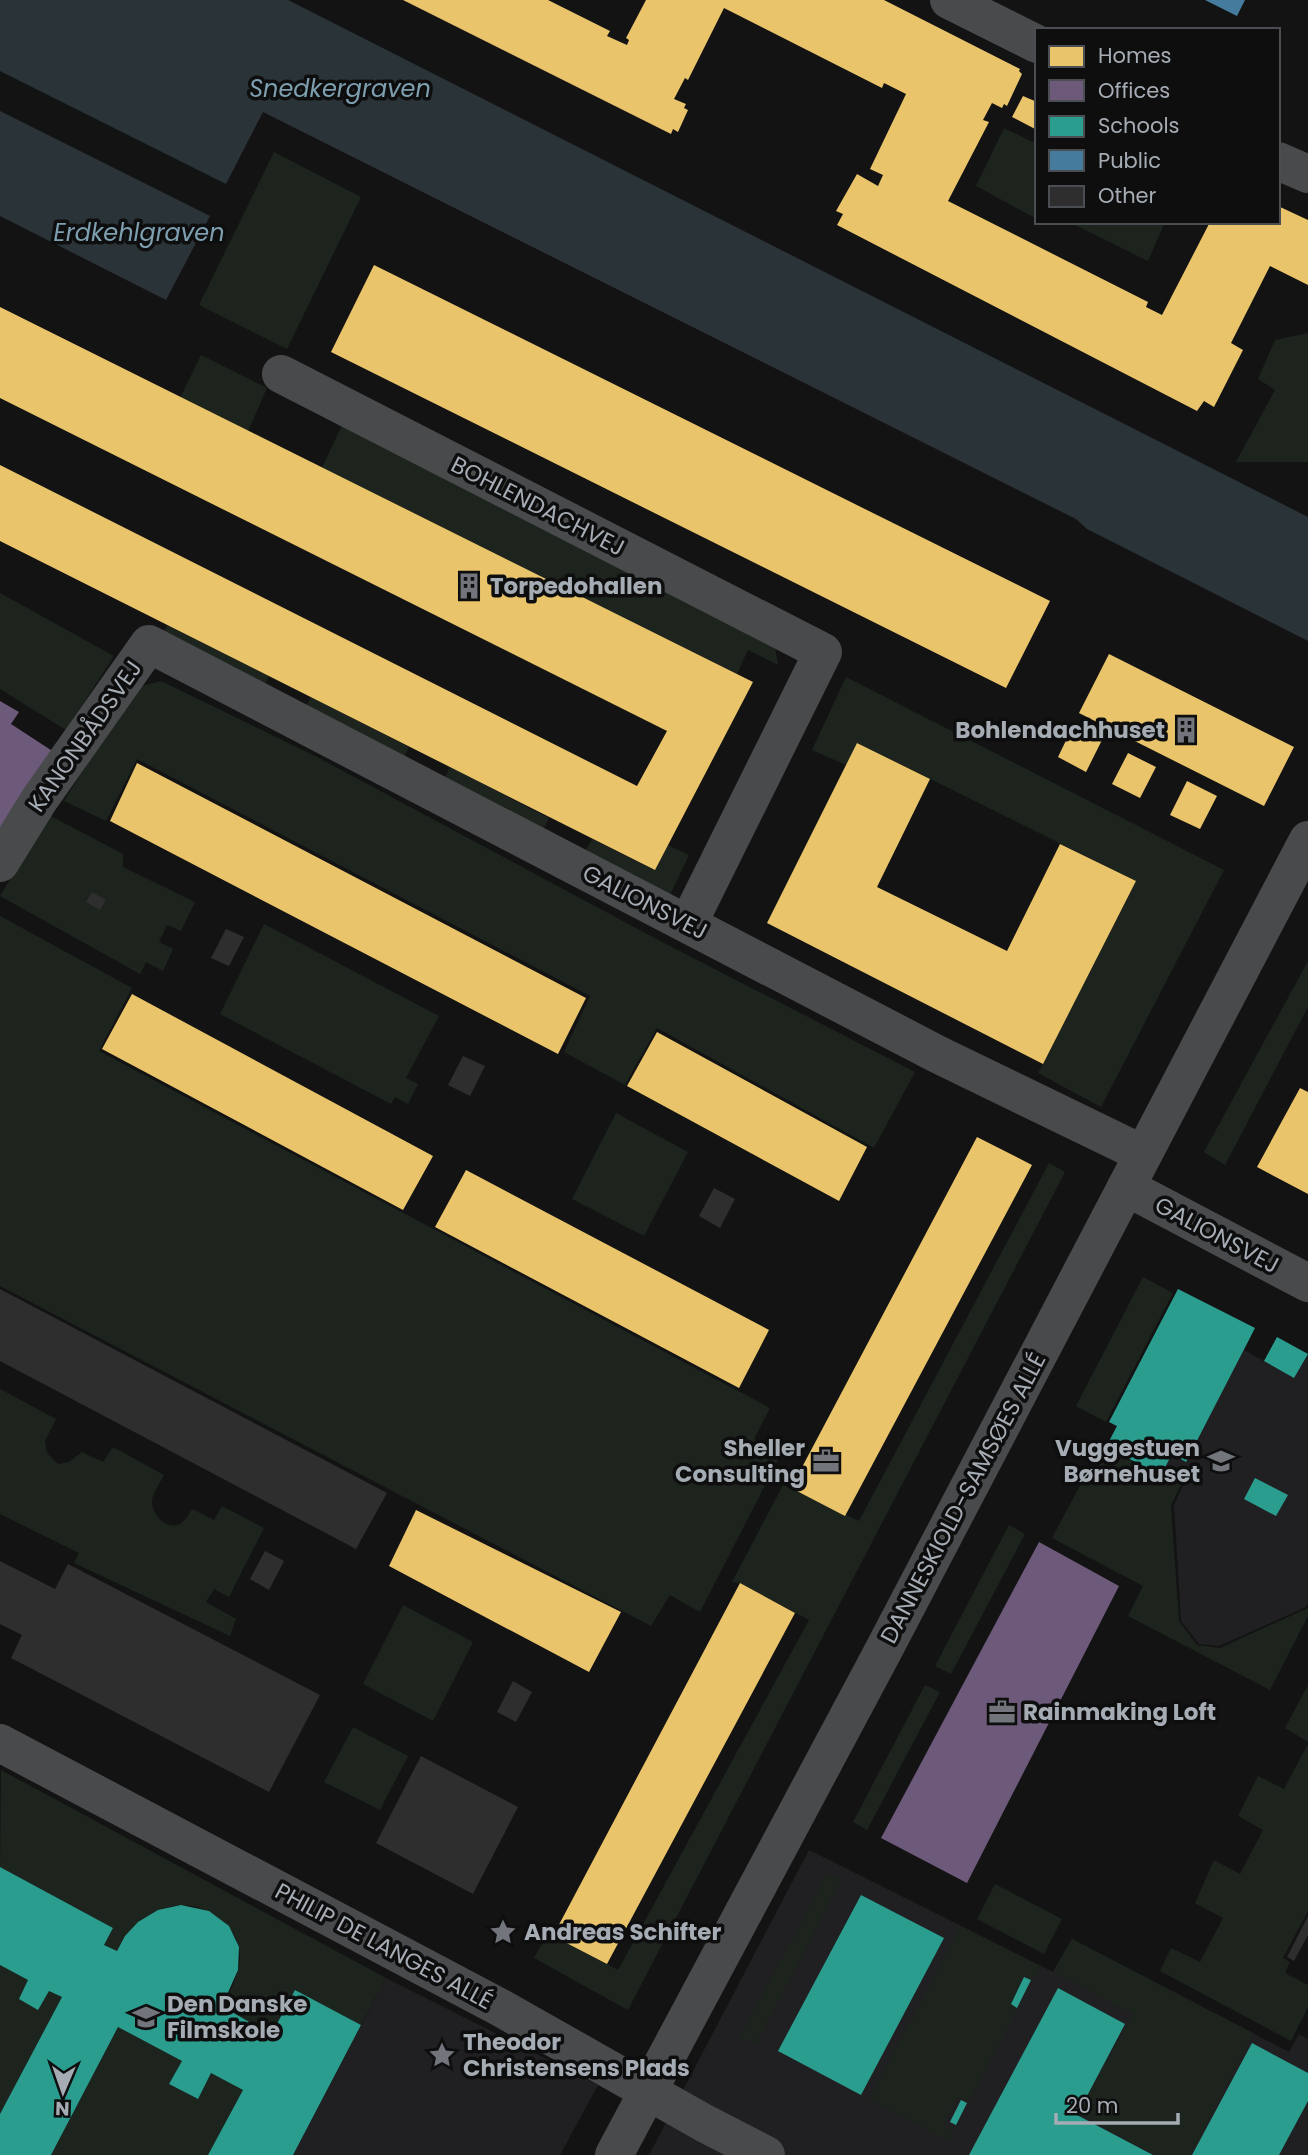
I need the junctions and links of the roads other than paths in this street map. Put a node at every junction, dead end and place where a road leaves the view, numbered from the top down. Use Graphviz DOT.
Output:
graph roads {
  1 [pos="948,0"];
  2 [pos="1035,43"];
  3 [pos="1280,162"];
  4 [pos="1308,174"];
  5 [pos="281,374"];
  6 [pos="149,644"];
  7 [pos="1308,840"];
  8 [pos="0,863"];
  9 [pos="688,924"];
  10 [pos="1135,1170"];
  11 [pos="1308,1283"];
  12 [pos="0,1743"];
  13 [pos="648,2091"];
  14 [pos="614,2155"];
  15 [pos="766,2155"];
  1 -- 2 [label="street"];
  3 -- 4 [label="street"];
  5 -- 9 [label="street, BOHLENDACHVEJ"];
  6 -- 8 [label="street, KANONBÅDSVEJ"];
  6 -- 9 [label="street, GALIONSVEJ"];
  7 -- 10 [label="street, DANNESKIOLD-SAMSØES ALLÉ"];
  9 -- 10 [label="street, GALIONSVEJ"];
  10 -- 11 [label="street, GALIONSVEJ"];
  10 -- 13 [label="street, DANNESKIOLD-SAMSØES ALLÉ"];
  12 -- 13 [label="street, PHILIP DE LANGES ALLÉ"];
  13 -- 14 [label="street, DANNESKIOLD-SAMSØES ALLÉ"];
  13 -- 15 [label="street, PHILIP DE LANGES ALLÉ"];
}
